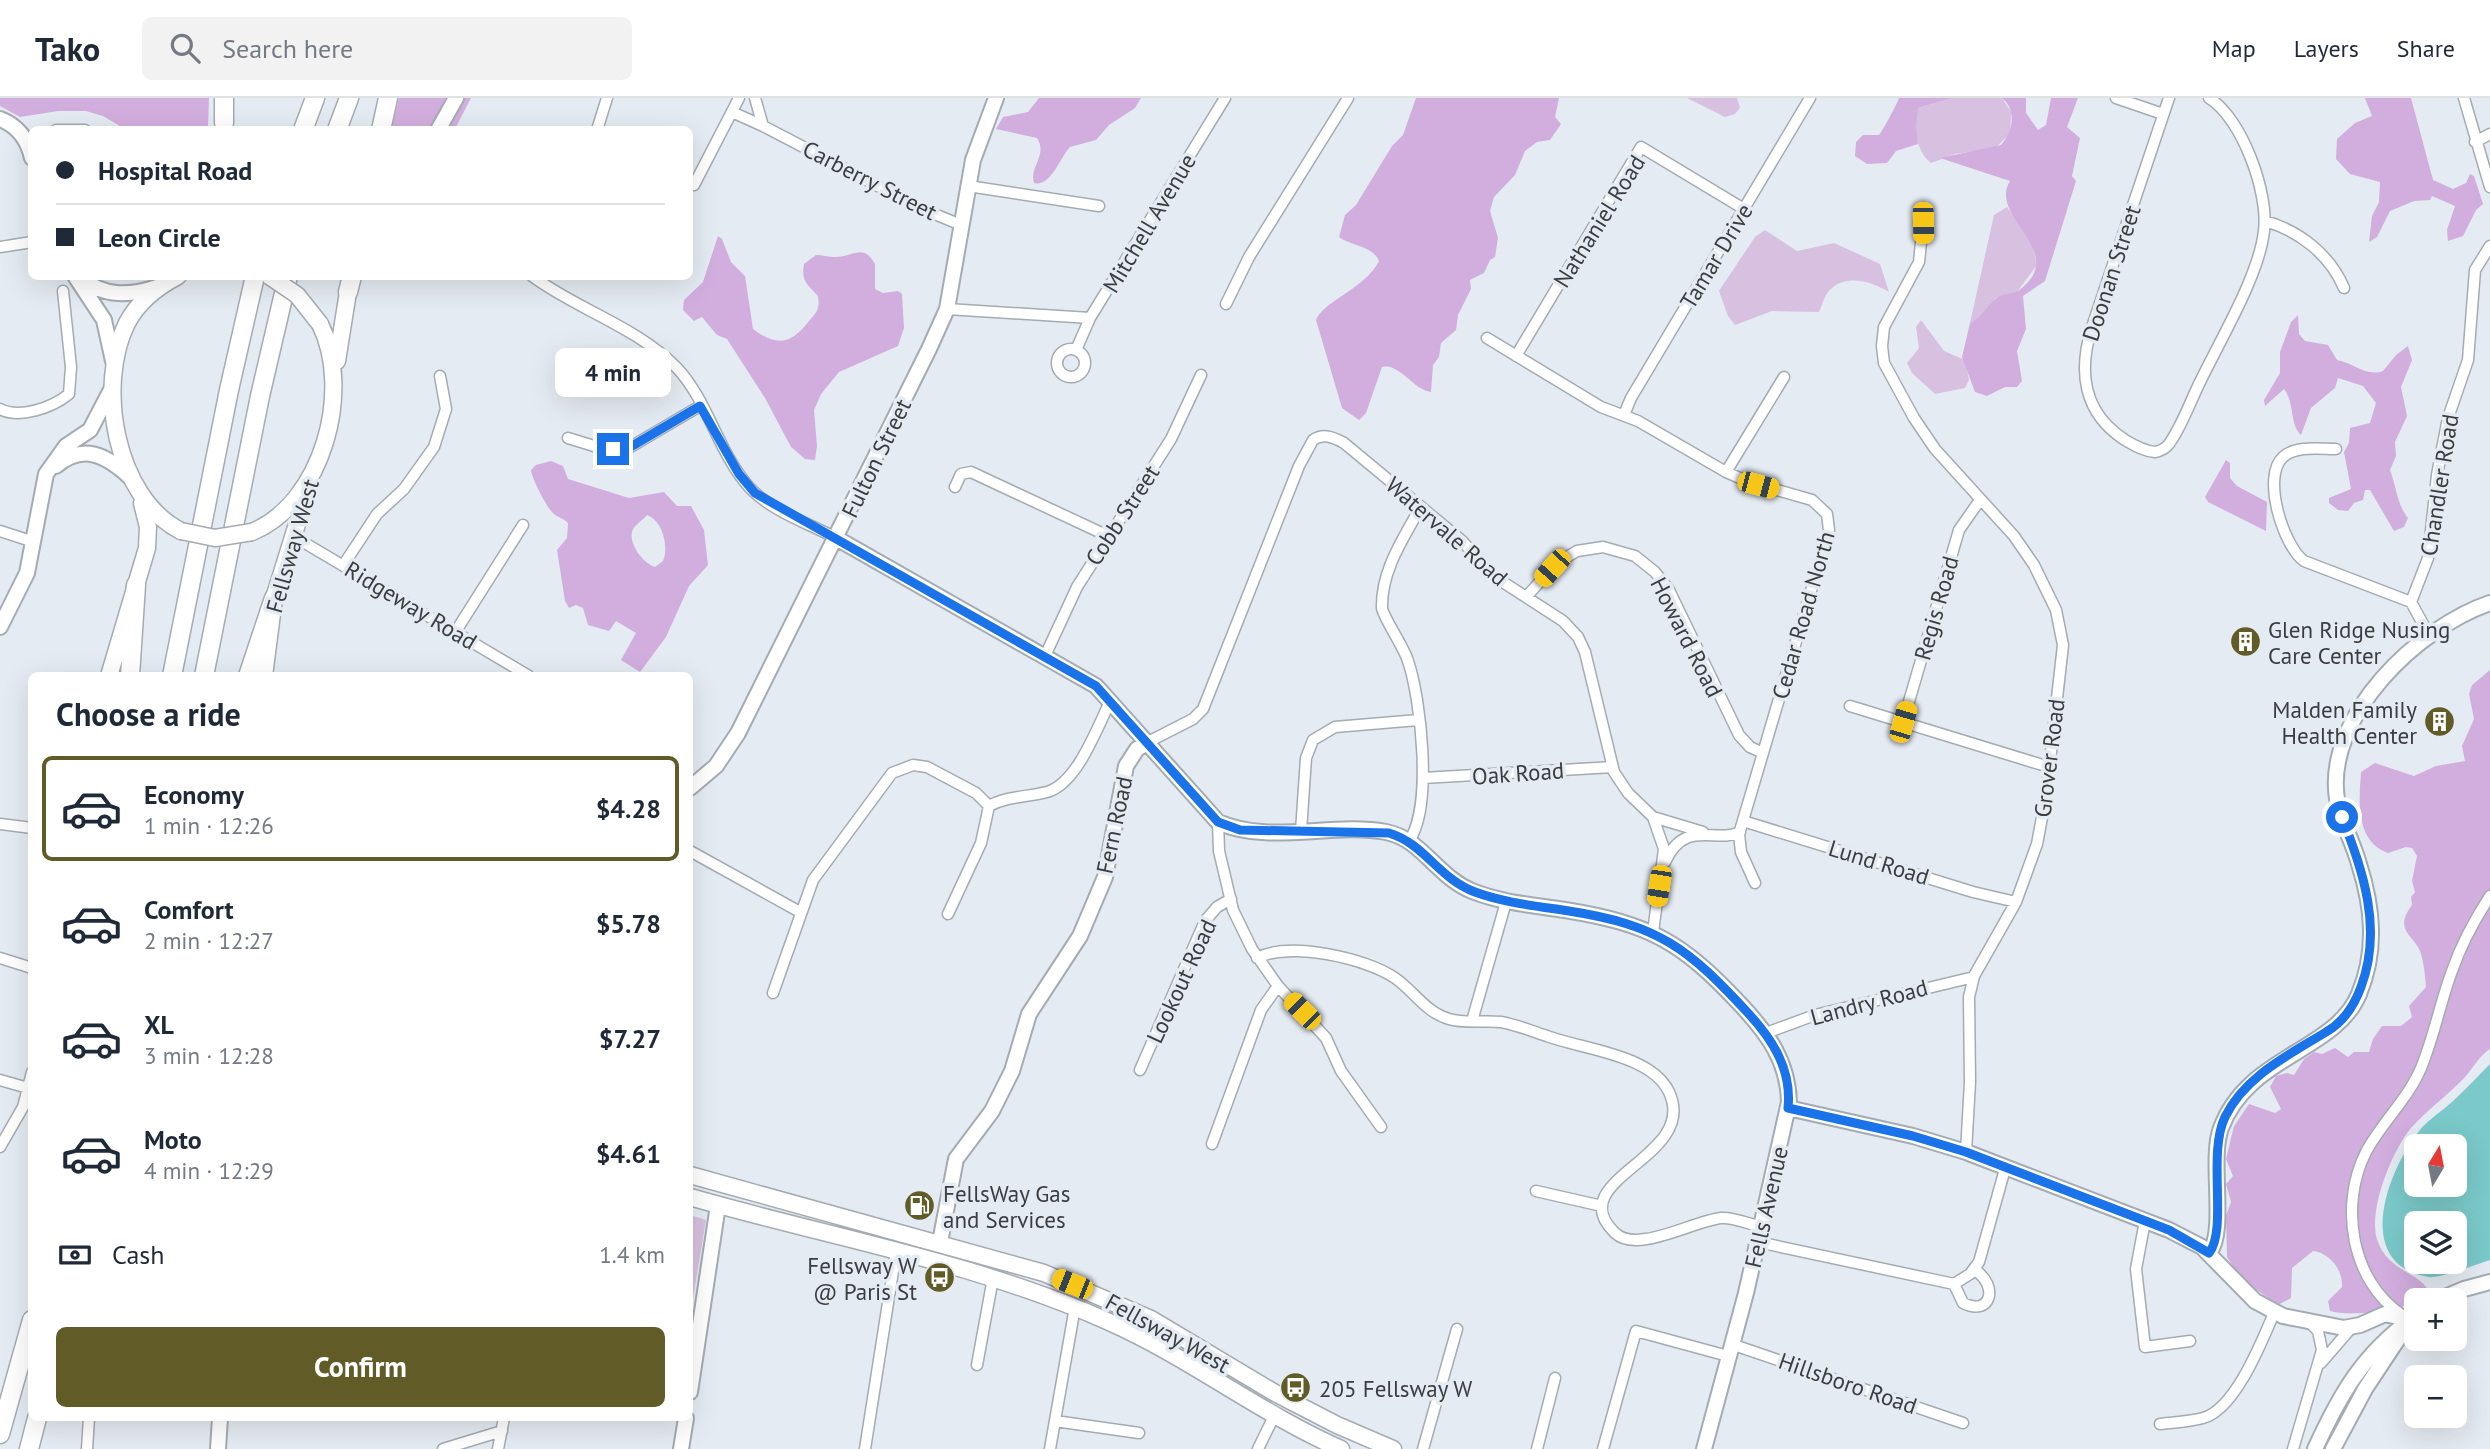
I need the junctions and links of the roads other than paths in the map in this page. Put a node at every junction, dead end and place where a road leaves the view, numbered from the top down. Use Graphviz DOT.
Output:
graph roads {
  1 [pos="226,98"];
  2 [pos="315,98"];
  3 [pos="349,98"];
  4 [pos="388,98"];
  5 [pos="456,98"];
  6 [pos="607,98"];
  7 [pos="739,98"];
  8 [pos="755,98"];
  9 [pos="996,98"];
  10 [pos="1225,98"];
  11 [pos="1348,98"];
  12 [pos="1810,98"];
  13 [pos="2116,98"];
  14 [pos="2169,98"];
  15 [pos="2209,98"];
  16 [pos="2464,98"];
  17 [pos="732,112"];
  18 [pos="2163,114"];
  19 [pos="0,119"];
  20 [pos="223,126"];
  21 [pos="304,126"];
  22 [pos="338,126"];
  23 [pos="382,126"];
  24 [pos="440,126"];
  25 [pos="598,126"];
  26 [pos="762,126"];
  27 [pos="2490,134"];
  28 [pos="2475,142"];
  29 [pos="28,144"];
  30 [pos="694,185"];
  31 [pos="968,186"];
  32 [pos="2490,187"];
  33 [pos="1099,206"];
  34 [pos="1744,209"];
  35 [pos="2265,221"];
  36 [pos="1923,223"];
  37 [pos="961,225"];
  38 [pos="28,243"];
  39 [pos="2490,246"];
  40 [pos="0,247"];
  41 [pos="79,280"];
  42 [pos="82,280"];
  43 [pos="171,280"];
  44 [pos="173,280"];
  45 [pos="254,280"];
  46 [pos="275,280"];
  47 [pos="287,280"];
  48 [pos="537,280"];
  49 [pos="351,282"];
  50 [pos="2344,288"];
  51 [pos="63,291"];
  52 [pos="1226,304"];
  53 [pos="947,309"];
  54 [pos="1090,318"];
  55 [pos="1487,338"];
  56 [pos="1076,350"];
  57 [pos="1516,355"];
  58 [pos="114,366"];
  59 [pos="1201,375"];
  60 [pos="440,376"];
  61 [pos="1784,377"];
  62 [pos="113,384"];
  63 [pos="332,398"];
  64 [pos="700,406"];
  65 [pos="0,409"];
  66 [pos="1624,415"];
  67 [pos="1322,436"];
  68 [pos="568,438"];
  69 [pos="2336,449"];
  70 [pos="317,459"];
  71 [pos="1726,472"];
  72 [pos="46,474"];
  73 [pos="130,477"];
  74 [pos="955,487"];
  75 [pos="139,495"];
  76 [pos="1980,500"];
  77 [pos="1420,508"];
  78 [pos="523,524"];
  79 [pos="0,531"];
  80 [pos="292,536"];
  81 [pos="1108,536"];
  82 [pos="836,538"];
  83 [pos="34,542"];
  84 [pos="344,564"];
  85 [pos="136,585"];
  86 [pos="1527,596"];
  87 [pos="274,598"];
  88 [pos="2411,602"];
  89 [pos="2490,603"];
  90 [pos="0,627"];
  91 [pos="456,631"];
  92 [pos="2429,635"];
  93 [pos="1045,656"];
  94 [pos="110,672"];
  95 [pos="130,672"];
  96 [pos="173,672"];
  97 [pos="205,672"];
  98 [pos="249,672"];
  99 [pos="265,672"];
  100 [pos="523,672"];
  101 [pos="1111,700"];
  102 [pos="1850,706"];
  103 [pos="1418,720"];
  104 [pos="1903,722"];
  105 [pos="1148,742"];
  106 [pos="1763,753"];
  107 [pos="2049,766"];
  108 [pos="1613,767"];
  109 [pos="1423,778"];
  110 [pos="693,780"];
  111 [pos="989,806"];
  112 [pos="1653,817"];
  113 [pos="1218,822"];
  114 [pos="0,824"];
  115 [pos="1741,827"];
  116 [pos="28,828"];
  117 [pos="1301,831"];
  118 [pos="1706,833"];
  119 [pos="1409,841"];
  120 [pos="693,853"];
  121 [pos="1664,863"];
  122 [pos="1755,883"];
  123 [pos="2490,895"];
  124 [pos="1231,899"];
  125 [pos="1506,902"];
  126 [pos="2016,902"];
  127 [pos="800,912"];
  128 [pos="948,914"];
  129 [pos="1653,932"];
  130 [pos="0,958"];
  131 [pos="1258,958"];
  132 [pos="28,967"];
  133 [pos="1974,976"];
  134 [pos="1278,986"];
  135 [pos="772,993"];
  136 [pos="1472,1021"];
  137 [pos="1766,1033"];
  138 [pos="1140,1070"];
  139 [pos="0,1080"];
  140 [pos="28,1088"];
  141 [pos="1788,1108"];
  142 [pos="1381,1127"];
  143 [pos="1212,1144"];
  144 [pos="0,1147"];
  145 [pos="1966,1152"];
  146 [pos="2004,1169"];
  147 [pos="693,1176"];
  148 [pos="1536,1191"];
  149 [pos="693,1197"];
  150 [pos="718,1205"];
  151 [pos="1602,1206"];
  152 [pos="2145,1221"];
  153 [pos="1762,1227"];
  154 [pos="940,1242"];
  155 [pos="1758,1242"];
  156 [pos="896,1252"];
  157 [pos="2209,1253"];
  158 [pos="1975,1269"];
  159 [pos="992,1278"];
  160 [pos="2490,1282"];
  161 [pos="1954,1284"];
  162 [pos="2467,1288"];
  163 [pos="1075,1307"];
  164 [pos="2274,1312"];
  165 [pos="2404,1312"];
  166 [pos="2404,1317"];
  167 [pos="2309,1322"];
  168 [pos="2404,1324"];
  169 [pos="2352,1327"];
  170 [pos="1457,1329"];
  171 [pos="2404,1332"];
  172 [pos="28,1334"];
  173 [pos="2190,1341"];
  174 [pos="1730,1350"];
  175 [pos="977,1365"];
  176 [pos="2317,1369"];
  177 [pos="693,1372"];
  178 [pos="1555,1378"];
  179 [pos="1274,1416"];
  180 [pos="36,1421"];
  181 [pos="89,1421"];
  182 [pos="220,1421"];
  183 [pos="504,1421"];
  184 [pos="686,1421"];
  185 [pos="1055,1421"];
  186 [pos="1963,1423"];
  187 [pos="2160,1424"];
  188 [pos="502,1431"];
  189 [pos="1139,1433"];
  190 [pos="0,1434"];
  191 [pos="29,1449"];
  192 [pos="87,1449"];
  193 [pos="218,1449"];
  194 [pos="443,1449"];
  195 [pos="498,1449"];
  196 [pos="681,1449"];
  197 [pos="865,1449"];
  198 [pos="1050,1449"];
  199 [pos="1258,1449"];
  200 [pos="1341,1449"];
  201 [pos="1393,1449"];
  202 [pos="1423,1449"];
  203 [pos="1537,1449"];
  204 [pos="1603,1449"];
  205 [pos="1704,1449"];
  206 [pos="2293,1449"];
  207 [pos="2315,1449"];
  208 [pos="2333,1449"];
  1 -- 20 [label="highway"];
  2 -- 21 [label="highway"];
  3 -- 22 [label="highway"];
  4 -- 23 [label="highway"];
  5 -- 24 [label="street"];
  6 -- 25 [label="street"];
  7 -- 17 [label="street"];
  8 -- 26 [label="street"];
  9 -- 31 [label="street, Fulton Street"];
  10 -- 54 [label="street, Mitchell Avenue"];
  11 -- 52 [label="street"];
  12 -- 34 [label="street, Tamar Drive"];
  13 -- 18 [label="street"];
  14 -- 18 [label="street, Doonan Street"];
  15 -- 35 [label="street"];
  16 -- 28 [label="street"];
  17 -- 26 [label="street"];
  17 -- 30 [label="street"];
  18 -- 35 [label="street, Doonan Street"];
  19 -- 29 [label="street"];
  26 -- 37 [label="street, Carberry Street"];
  27 -- 28 [label="street"];
  28 -- 32 [label="street"];
  31 -- 33 [label="street"];
  31 -- 37 [label="street, Fulton Street"];
  34 -- 57 [label="street, Nathaniel Road"];
  34 -- 66 [label="street, Tamar Drive"];
  35 -- 50 [label="street"];
  36 -- 76 [label="street, Grover Road"];
  37 -- 53 [label="street, Fulton Street"];
  38 -- 40 [label="street"];
  39 -- 88 [label="street, Chandler Road"];
  41 -- 58 [label="street"];
  42 -- 43 [label="street"];
  44 -- 58 [label="main road"];
  45 -- 96 [label="highway"];
  46 -- 63 [label="main road, bridge"];
  47 -- 97 [label="highway"];
  48 -- 64 [label="street"];
  49 -- 63 [label="main road"];
  51 -- 65 [label="street"];
  53 -- 54 [label="street"];
  53 -- 82 [label="street, Fulton Street"];
  54 -- 56 [label="street, Mitchell Avenue"];
  55 -- 57 [label="street, Cedar Road North"];
  57 -- 66 [label="street, Cedar Road North"];
  58 -- 62 [label="main road"];
  59 -- 81 [label="street, Cobb Street"];
  60 -- 84 [label="street"];
  61 -- 71 [label="street"];
  62 -- 72 [label="street"];
  62 -- 73 [label="main road"];
  63 -- 70 [label="main road"];
  64 -- 68 [label="street"];
  64 -- 82 [label="street"];
  66 -- 71 [label="street, Cedar Road North"];
  67 -- 77 [label="street, Watervale Road"];
  67 -- 105 [label="street, Fern Road"];
  69 -- 88 [label="street"];
  70 -- 75 [label="main road, bridge"];
  70 -- 80 [label="main road, Fellsway West"];
  71 -- 106 [label="street, Cedar Road North"];
  72 -- 73 [label="street"];
  72 -- 83 [label="street"];
  73 -- 75 [label="main road"];
  74 -- 81 [label="street"];
  75 -- 85 [label="main road"];
  76 -- 104 [label="street, Regis Road"];
  76 -- 107 [label="street, Grover Road"];
  77 -- 86 [label="street, Watervale Road"];
  77 -- 103 [label="street"];
  78 -- 91 [label="street"];
  79 -- 83 [label="street"];
  80 -- 84 [label="street, Ridgeway Road"];
  80 -- 87 [label="main road, Fellsway West"];
  81 -- 93 [label="street, Cobb Street"];
  82 -- 93 [label="street"];
  82 -- 110 [label="street, Fulton Street"];
  83 -- 90 [label="street"];
  84 -- 91 [label="street, Ridgeway Road"];
  85 -- 94 [label="main road"];
  85 -- 95 [label="highway"];
  86 -- 106 [label="street, Howard Road"];
  86 -- 108 [label="street, Watervale Road"];
  87 -- 98 [label="highway"];
  87 -- 99 [label="main road, Fellsway West"];
  88 -- 92 [label="street"];
  89 -- 92 [label="street"];
  91 -- 100 [label="street, Ridgeway Road"];
  92 -- 157 [label="street"];
  93 -- 101 [label="street"];
  101 -- 105 [label="street"];
  101 -- 111 [label="street"];
  102 -- 104 [label="street"];
  103 -- 109 [label="street"];
  103 -- 117 [label="street"];
  104 -- 107 [label="street"];
  105 -- 113 [label="street"];
  105 -- 154 [label="street, Fern Road"];
  106 -- 115 [label="street, Cedar Road North"];
  107 -- 126 [label="street, Grover Road"];
  108 -- 109 [label="street, Oak Road"];
  108 -- 112 [label="street, Watervale Road"];
  109 -- 119 [label="street"];
  111 -- 127 [label="street"];
  111 -- 128 [label="street"];
  112 -- 118 [label="street, Watervale Road"];
  112 -- 121 [label="street, Watervale Road"];
  113 -- 117 [label="street, Fells Avenue"];
  113 -- 124 [label="street"];
  114 -- 116 [label="street"];
  115 -- 118 [label="street, Lund Road"];
  115 -- 122 [label="street, Cedar Road North"];
  115 -- 126 [label="street, Lund Road"];
  117 -- 119 [label="street, Fells Avenue"];
  118 -- 121 [label="street, Lund Road"];
  119 -- 125 [label="street, Fells Avenue"];
  120 -- 127 [label="street"];
  121 -- 129 [label="street, Watervale Road"];
  123 -- 165 [label="street"];
  124 -- 131 [label="street"];
  124 -- 138 [label="street, Lookout Road"];
  125 -- 129 [label="street, Fells Avenue"];
  125 -- 136 [label="street"];
  126 -- 133 [label="street, Grover Road"];
  127 -- 135 [label="street"];
  129 -- 137 [label="street, Fells Avenue"];
  130 -- 132 [label="street"];
  131 -- 134 [label="street"];
  131 -- 136 [label="street"];
  133 -- 137 [label="street, Landry Road"];
  133 -- 145 [label="street, Grover Road"];
  134 -- 142 [label="street"];
  134 -- 143 [label="street"];
  136 -- 151 [label="street"];
  137 -- 141 [label="street, Fells Avenue"];
  139 -- 140 [label="street"];
  140 -- 144 [label="street"];
  141 -- 145 [label="street"];
  141 -- 153 [label="street, Fells Avenue"];
  145 -- 146 [label="street"];
  146 -- 152 [label="street"];
  146 -- 158 [label="street"];
  147 -- 154 [label="main road, Fellsway West"];
  148 -- 151 [label="street"];
  149 -- 150 [label="main road, Fellsway West"];
  150 -- 156 [label="main road, Fellsway West"];
  150 -- 177 [label="street"];
  151 -- 153 [label="street"];
  152 -- 157 [label="street"];
  152 -- 173 [label="street"];
  153 -- 155 [label="street, Fells Avenue"];
  154 -- 201 [label="main road, Fellsway West"];
  155 -- 161 [label="street"];
  155 -- 174 [label="street, Fells Avenue"];
  156 -- 159 [label="main road, Fellsway West"];
  156 -- 197 [label="street"];
  157 -- 164 [label="street"];
  158 -- 161 [label="street"];
  158 -- 161 [label="street"];
  159 -- 163 [label="main road, Fellsway West"];
  159 -- 175 [label="street"];
  160 -- 162 [label="street"];
  163 -- 179 [label="main road, Fellsway West"];
  163 -- 185 [label="street"];
  164 -- 167 [label="street"];
  164 -- 187 [label="street"];
  166 -- 169 [label="street"];
  167 -- 169 [label="street"];
  167 -- 176 [label="street"];
  168 -- 207 [label="street"];
  169 -- 176 [label="street"];
  170 -- 202 [label="street"];
  171 -- 208 [label="street"];
  172 -- 190 [label="highway"];
  174 -- 186 [label="street, Hillsboro Road"];
  174 -- 204 [label="street, Hillsboro Road"];
  174 -- 205 [label="street, Fells Avenue"];
  176 -- 206 [label="street"];
  178 -- 203 [label="street"];
  179 -- 199 [label="street"];
  179 -- 200 [label="main road, Fellsway West"];
  180 -- 191 [label="highway"];
  181 -- 192 [label="street"];
  182 -- 193 [label="street"];
  183 -- 188 [label="street"];
  184 -- 196 [label="street"];
  185 -- 189 [label="street"];
  185 -- 198 [label="street"];
  188 -- 194 [label="street"];
  188 -- 195 [label="street"];
}
